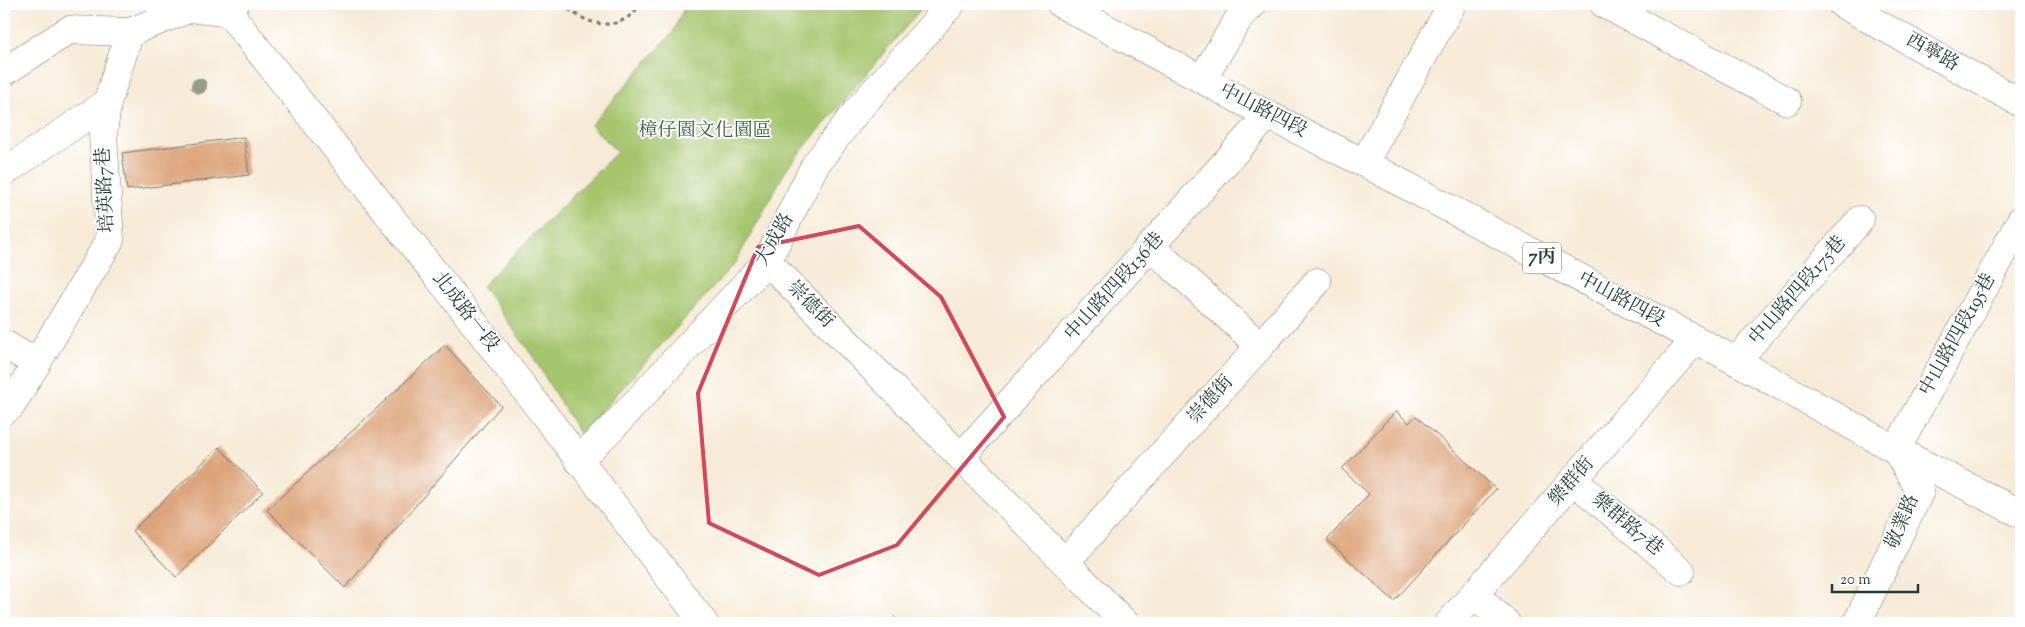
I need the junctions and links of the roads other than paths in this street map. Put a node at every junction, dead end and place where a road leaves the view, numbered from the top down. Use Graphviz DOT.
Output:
graph roads {
  1 [pos="952,4"];
  2 [pos="1060,4"];
  3 [pos="1252,4"];
  4 [pos="1452,4"];
  5 [pos="1604,4"];
  6 [pos="1842,4"];
  7 [pos="229,7"];
  8 [pos="130,32"];
  9 [pos="4,72"];
  10 [pos="1202,80"];
  11 [pos="1787,101"];
  12 [pos="107,103"];
  13 [pos="2021,103"];
  14 [pos="1268,115"];
  15 [pos="1364,163"];
  16 [pos="4,172"];
  17 [pos="1860,220"];
  18 [pos="2021,220"];
  19 [pos="1151,248"];
  20 [pos="767,261"];
  21 [pos="1317,282"];
  22 [pos="1695,340"];
  23 [pos="4,344"];
  24 [pos="1260,346"];
  25 [pos="1736,362"];
  26 [pos="37,364"];
  27 [pos="4,411"];
  28 [pos="1896,450"];
  29 [pos="961,457"];
  30 [pos="578,460"];
  31 [pos="1573,480"];
  32 [pos="2021,514"];
  33 [pos="1065,562"];
  34 [pos="1681,571"];
  35 [pos="1474,594"];
  36 [pos="704,623"];
  37 [pos="1125,623"];
  38 [pos="1449,623"];
  39 [pos="1506,623"];
  40 [pos="1857,623"];
  1 -- 20 [label="street, 大成路"];
  2 -- 10 [label="street, 中山路四段 / 7丙"];
  3 -- 10 [label="street"];
  4 -- 15 [label="street"];
  5 -- 11 [label="street"];
  6 -- 13 [label="street, 西寧路"];
  7 -- 8 [label="street"];
  7 -- 30 [label="street, 北成路一段"];
  8 -- 9 [label="street"];
  8 -- 12 [label="street, 培英路7巷"];
  10 -- 14 [label="street, 中山路四段 / 7丙"];
  12 -- 16 [label="street"];
  12 -- 26 [label="street, 培英路7巷"];
  14 -- 15 [label="street, 中山路四段 / 7丙"];
  14 -- 19 [label="street, 中山路四段136巷"];
  15 -- 22 [label="street, 中山路四段 / 7丙"];
  17 -- 25 [label="street, 中山路四段175巷"];
  18 -- 28 [label="street, 中山路四段195巷"];
  19 -- 24 [label="street"];
  19 -- 29 [label="street, 中山路四段136巷"];
  20 -- 29 [label="street, 崇德街"];
  20 -- 30 [label="street, 大成路"];
  21 -- 24 [label="street, 崇德街"];
  22 -- 25 [label="street, 中山路四段 / 7丙"];
  22 -- 31 [label="street, 樂群街"];
  23 -- 26 [label="street"];
  24 -- 33 [label="street, 崇德街"];
  25 -- 28 [label="street, 中山路四段 / 7丙"];
  26 -- 27 [label="street, 培英路7巷"];
  28 -- 32 [label="street, 中山路四段 / 7丙"];
  28 -- 40 [label="street, 敬業路"];
  29 -- 33 [label="street, 崇德街"];
  30 -- 36 [label="street, 北成路一段"];
  31 -- 34 [label="street, 樂群路7巷"];
  31 -- 35 [label="street, 樂群街"];
  33 -- 37 [label="street, 崇德街"];
  35 -- 38 [label="street, 樂群街"];
  35 -- 39 [label="street"];
}
